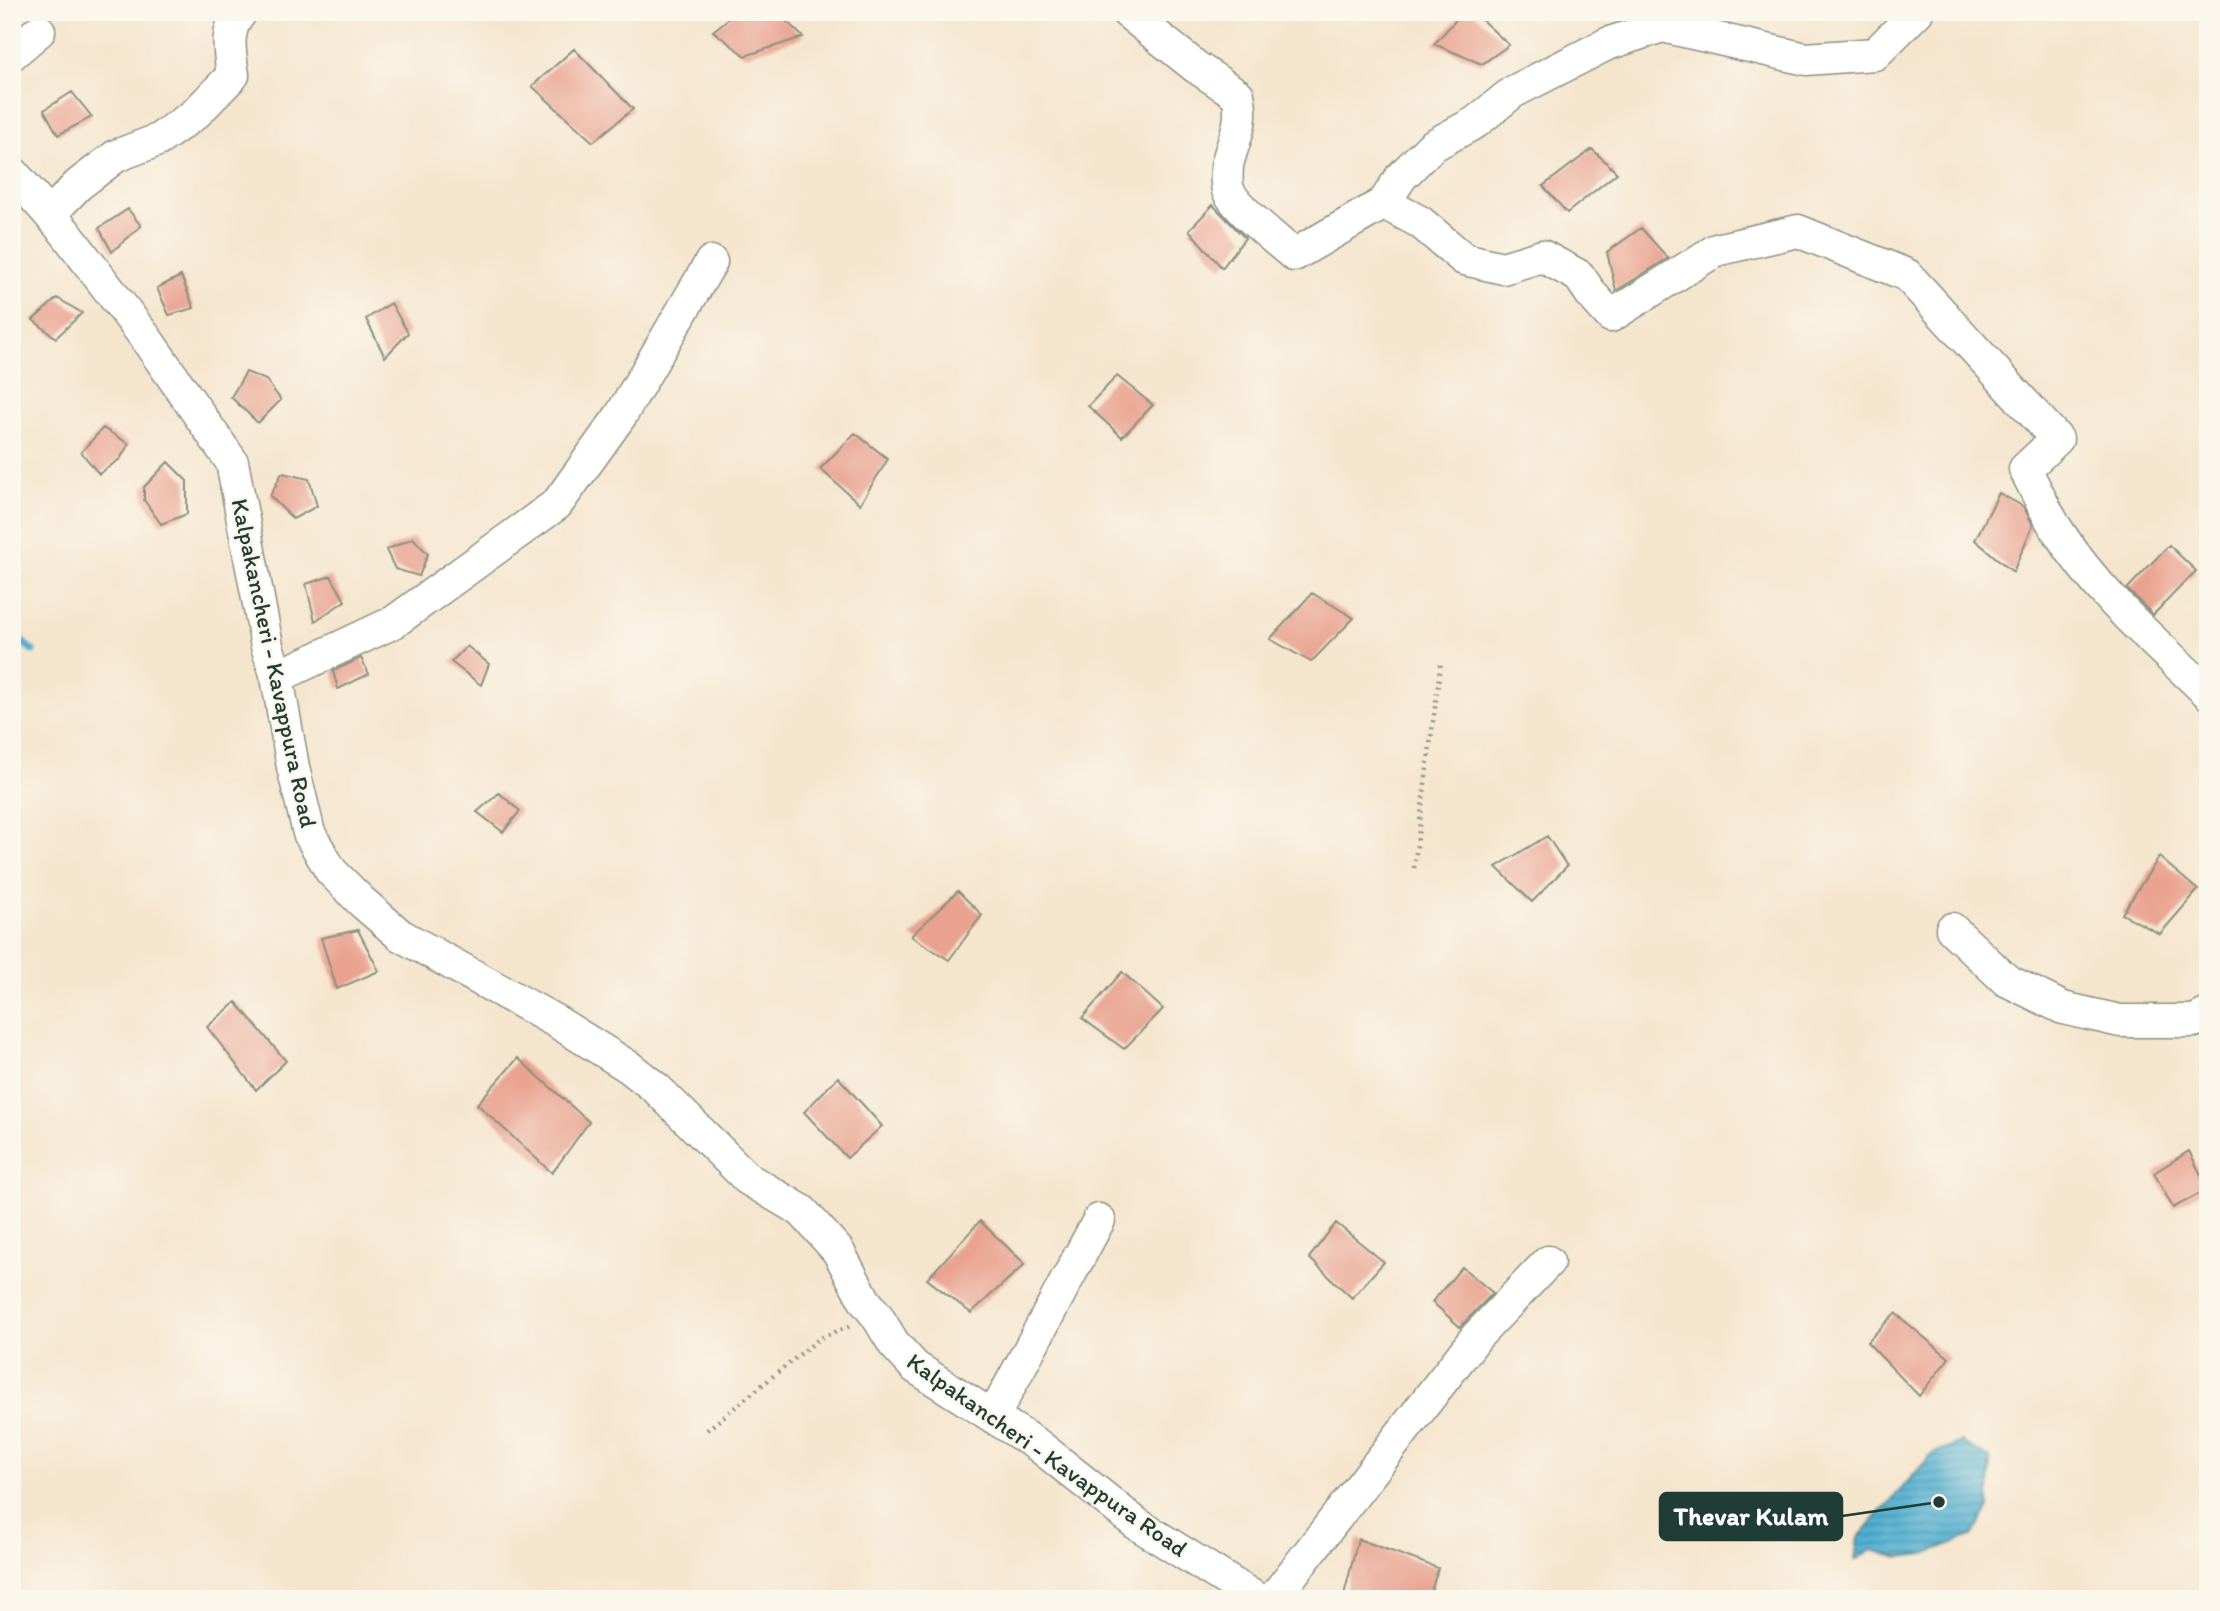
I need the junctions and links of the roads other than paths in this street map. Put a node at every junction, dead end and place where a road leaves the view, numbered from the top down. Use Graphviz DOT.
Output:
graph roads {
  1 [pos="241,12"];
  2 [pos="1127,12"];
  3 [pos="1917,12"];
  4 [pos="39,31"];
  5 [pos="12,54"];
  6 [pos="12,172"];
  7 [pos="1384,203"];
  8 [pos="50,214"];
  9 [pos="711,262"];
  10 [pos="277,677"];
  11 [pos="2208,693"];
  12 [pos="1952,929"];
  13 [pos="2208,1014"];
  14 [pos="1099,1220"];
  15 [pos="1548,1262"];
  16 [pos="993,1418"];
  17 [pos="1257,1599"];
  18 [pos="1273,1599"];
  1 -- 8 [label="street"];
  2 -- 7 [label="street"];
  3 -- 7 [label="street"];
  4 -- 5 [label="street"];
  6 -- 8 [label="street, Kalpakancheri - Kavappura Road"];
  7 -- 11 [label="street"];
  8 -- 10 [label="street, Kalpakancheri - Kavappura Road"];
  9 -- 10 [label="street"];
  10 -- 16 [label="street, Kalpakancheri - Kavappura Road"];
  12 -- 13 [label="street"];
  14 -- 16 [label="street"];
  15 -- 18 [label="street"];
  16 -- 17 [label="street, Kalpakancheri - Kavappura Road"];
}
